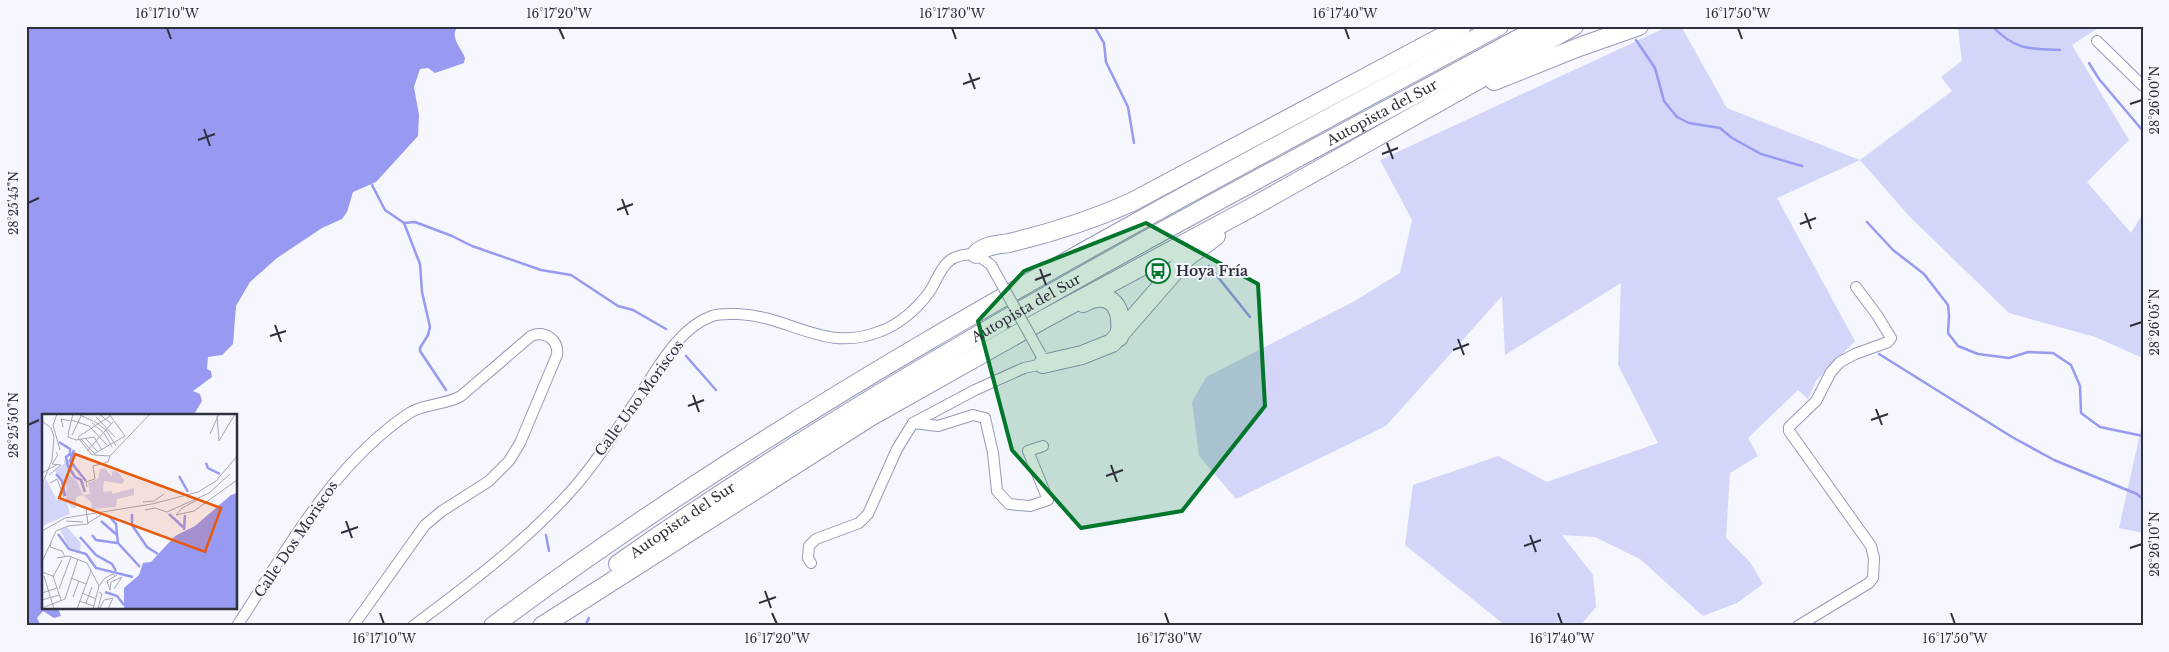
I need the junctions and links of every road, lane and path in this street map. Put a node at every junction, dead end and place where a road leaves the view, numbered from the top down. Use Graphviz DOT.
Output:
graph roads {
  1 [pos="1462,26"];
  2 [pos="1499,26"];
  3 [pos="1542,26"];
  4 [pos="1574,26"];
  5 [pos="1639,26"];
  6 [pos="2097,41"];
  7 [pos="1414,52"];
  8 [pos="2143,86"];
  9 [pos="1430,106"];
  10 [pos="1302,133"];
  11 [pos="1256,205"];
  12 [pos="976,254"];
  13 [pos="1856,287"];
  14 [pos="1044,319"];
  15 [pos="1119,337"];
  16 [pos="1042,359"];
  17 [pos="913,423"];
  18 [pos="1043,446"];
  19 [pos="811,563"];
  20 [pos="237,626"];
  21 [pos="353,626"];
  22 [pos="413,626"];
  23 [pos="493,626"];
  24 [pos="532,626"];
  25 [pos="542,626"];
  26 [pos="1798,626"];
  1 -- 7 [label="highway"];
  2 -- 10 [label="highway, Autopista del Sur"];
  3 -- 24 [label="highway, Autopista del Sur"];
  4 -- 9 [label="highway"];
  5 -- 9 [label="highway"];
  6 -- 8 [label="street"];
  7 -- 10 [label="highway"];
  7 -- 12 [label="highway"];
  9 -- 11 [label="highway"];
  10 -- 23 [label="highway, Autopista del Sur"];
  11 -- 14 [label="highway"];
  11 -- 15 [label="highway"];
  12 -- 16 [label="street, bridge"];
  12 -- 22 [label="street, Calle Uno Moriscos"];
  13 -- 26 [label="street"];
  14 -- 15 [label="highway"];
  14 -- 25 [label="highway"];
  15 -- 16 [label="highway"];
  16 -- 17 [label="street"];
  17 -- 18 [label="street"];
  17 -- 19 [label="street"];
  20 -- 21 [label="street, Calle Dos Moriscos"];
}
